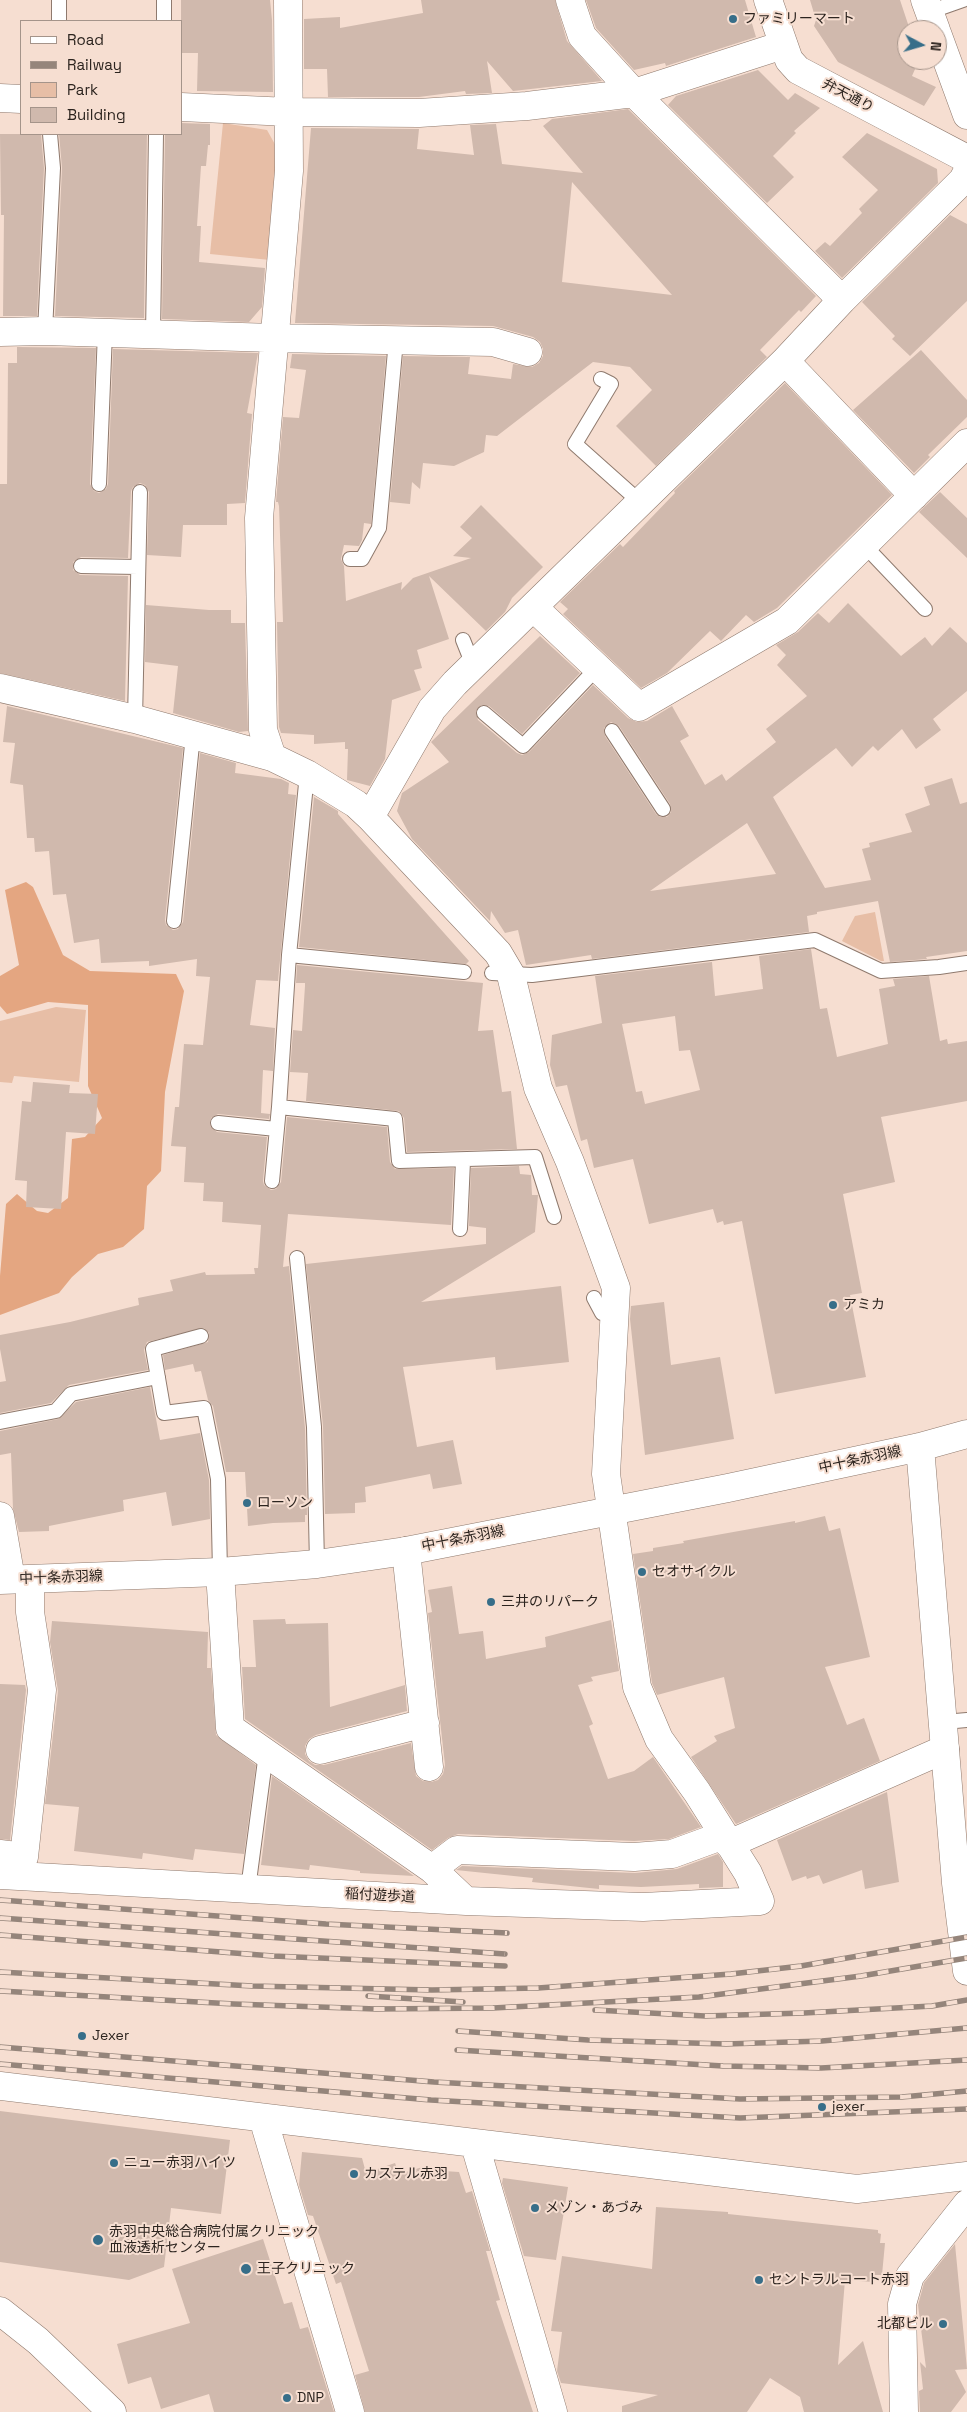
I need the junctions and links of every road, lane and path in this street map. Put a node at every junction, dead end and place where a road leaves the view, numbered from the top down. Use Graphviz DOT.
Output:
graph roads {
  1 [pos="59,0"];
  2 [pos="164,0"];
  3 [pos="288,0"];
  4 [pos="570,0"];
  5 [pos="768,0"];
  6 [pos="962,0"];
  7 [pos="932,19"];
  8 [pos="59,20"];
  9 [pos="164,20"];
  10 [pos="782,44"];
  11 [pos="634,93"];
  12 [pos="0,98"];
  13 [pos="20,99"];
  14 [pos="182,107"];
  15 [pos="289,112"];
  16 [pos="967,114"];
  17 [pos="50,135"];
  18 [pos="156,135"];
  19 [pos="967,159"];
  20 [pos="967,172"];
  21 [pos="842,300"];
  22 [pos="45,331"];
  23 [pos="0,332"];
  24 [pos="105,332"];
  25 [pos="153,335"];
  26 [pos="274,338"];
  27 [pos="0,339"];
  28 [pos="396,340"];
  29 [pos="528,352"];
  30 [pos="785,361"];
  31 [pos="601,380"];
  32 [pos="967,443"];
  33 [pos="99,484"];
  34 [pos="140,492"];
  35 [pos="914,496"];
  36 [pos="640,502"];
  37 [pos="864,545"];
  38 [pos="350,559"];
  39 [pos="81,566"];
  40 [pos="138,567"];
  41 [pos="533,607"];
  42 [pos="925,609"];
  43 [pos="463,640"];
  44 [pos="473,665"];
  45 [pos="597,668"];
  46 [pos="0,688"];
  47 [pos="484,713"];
  48 [pos="135,719"];
  49 [pos="612,731"];
  50 [pos="193,735"];
  51 [pos="272,757"];
  52 [pos="307,774"];
  53 [pos="663,808"];
  54 [pos="370,817"];
  55 [pos="174,921"];
  56 [pos="289,954"];
  57 [pos="967,962"];
  58 [pos="464,972"];
  59 [pos="501,974"];
  60 [pos="279,1107"];
  61 [pos="218,1123"];
  62 [pos="276,1129"];
  63 [pos="463,1161"];
  64 [pos="272,1181"];
  65 [pos="554,1216"];
  66 [pos="460,1230"];
  67 [pos="297,1258"];
  68 [pos="201,1336"];
  69 [pos="158,1378"];
  70 [pos="0,1422"];
  71 [pos="967,1434"];
  72 [pos="920,1447"];
  73 [pos="610,1510"];
  74 [pos="0,1516"];
  75 [pos="406,1551"];
  76 [pos="317,1564"];
  77 [pos="220,1572"];
  78 [pos="14,1580"];
  79 [pos="425,1722"];
  80 [pos="952,1730"];
  81 [pos="320,1750"];
  82 [pos="266,1754"];
  83 [pos="429,1768"];
  84 [pos="727,1839"];
  85 [pos="0,1854"];
  86 [pos="432,1869"];
  87 [pos="0,1875"];
  88 [pos="248,1889"];
  89 [pos="466,1901"];
  90 [pos="967,1972"];
  91 [pos="0,2086"];
  92 [pos="263,2118"];
  93 [pos="475,2145"];
  94 [pos="967,2176"];
  95 [pos="967,2204"];
  96 [pos="0,2311"];
  97 [pos="112,2412"];
  98 [pos="350,2412"];
  99 [pos="553,2412"];
  100 [pos="904,2412"];
  1 -- 8 [label="lane"];
  2 -- 9 [label="lane"];
  3 -- 15 [label="street"];
  4 -- 11 [label="street"];
  5 -- 10 [label="street, 弁天通り"];
  6 -- 7 [label="lane"];
  7 -- 16 [label="street"];
  10 -- 11 [label="street"];
  10 -- 19 [label="street, 弁天通り"];
  11 -- 15 [label="street"];
  11 -- 21 [label="street"];
  12 -- 13 [label="street"];
  14 -- 15 [label="street"];
  15 -- 26 [label="street"];
  17 -- 22 [label="lane"];
  18 -- 25 [label="lane"];
  20 -- 21 [label="street"];
  21 -- 30 [label="street"];
  22 -- 23 [label="street"];
  22 -- 24 [label="street"];
  23 -- 27 [label="lane"];
  24 -- 25 [label="street"];
  24 -- 33 [label="lane"];
  25 -- 26 [label="street"];
  26 -- 28 [label="street"];
  26 -- 51 [label="street"];
  28 -- 29 [label="street"];
  28 -- 38 [label="lane"];
  30 -- 35 [label="street"];
  30 -- 36 [label="street"];
  31 -- 36 [label="lane"];
  32 -- 35 [label="street"];
  34 -- 40 [label="lane"];
  35 -- 37 [label="street"];
  36 -- 41 [label="street"];
  37 -- 42 [label="lane"];
  37 -- 45 [label="street"];
  39 -- 40 [label="lane"];
  40 -- 48 [label="lane"];
  41 -- 44 [label="street"];
  41 -- 45 [label="street"];
  43 -- 44 [label="lane"];
  44 -- 54 [label="street"];
  45 -- 47 [label="lane"];
  46 -- 48 [label="street"];
  48 -- 50 [label="street"];
  49 -- 53 [label="lane"];
  50 -- 51 [label="street"];
  50 -- 55 [label="lane"];
  51 -- 52 [label="street"];
  52 -- 54 [label="street"];
  52 -- 56 [label="lane"];
  54 -- 59 [label="street"];
  56 -- 58 [label="lane"];
  56 -- 60 [label="lane"];
  57 -- 59 [label="lane"];
  59 -- 73 [label="street"];
  60 -- 62 [label="lane"];
  60 -- 63 [label="lane"];
  61 -- 62 [label="lane"];
  62 -- 64 [label="lane"];
  63 -- 65 [label="lane"];
  63 -- 66 [label="lane"];
  67 -- 76 [label="lane"];
  68 -- 69 [label="lane"];
  69 -- 70 [label="lane"];
  69 -- 77 [label="lane"];
  71 -- 72 [label="street, 中十条赤羽線"];
  72 -- 73 [label="street, 中十条赤羽線"];
  72 -- 80 [label="street, 中十条赤羽線"];
  73 -- 75 [label="street, 中十条赤羽線"];
  73 -- 84 [label="street"];
  74 -- 78 [label="street"];
  75 -- 76 [label="street, 中十条赤羽線"];
  75 -- 79 [label="street"];
  76 -- 77 [label="street, 中十条赤羽線"];
  77 -- 78 [label="street, 中十条赤羽線"];
  77 -- 82 [label="street"];
  78 -- 85 [label="street"];
  79 -- 81 [label="street"];
  79 -- 83 [label="street"];
  80 -- 84 [label="street"];
  80 -- 90 [label="street, 中十条赤羽線"];
  82 -- 86 [label="street"];
  82 -- 88 [label="lane"];
  84 -- 86 [label="street"];
  84 -- 89 [label="street, 稲付遊歩道"];
  86 -- 89 [label="street"];
  87 -- 88 [label="street, 稲付遊歩道"];
  88 -- 89 [label="street, 稲付遊歩道"];
  91 -- 92 [label="street"];
  92 -- 93 [label="street"];
  92 -- 98 [label="street"];
  93 -- 94 [label="street"];
  93 -- 99 [label="street"];
  95 -- 100 [label="street"];
  96 -- 97 [label="street"];
}
